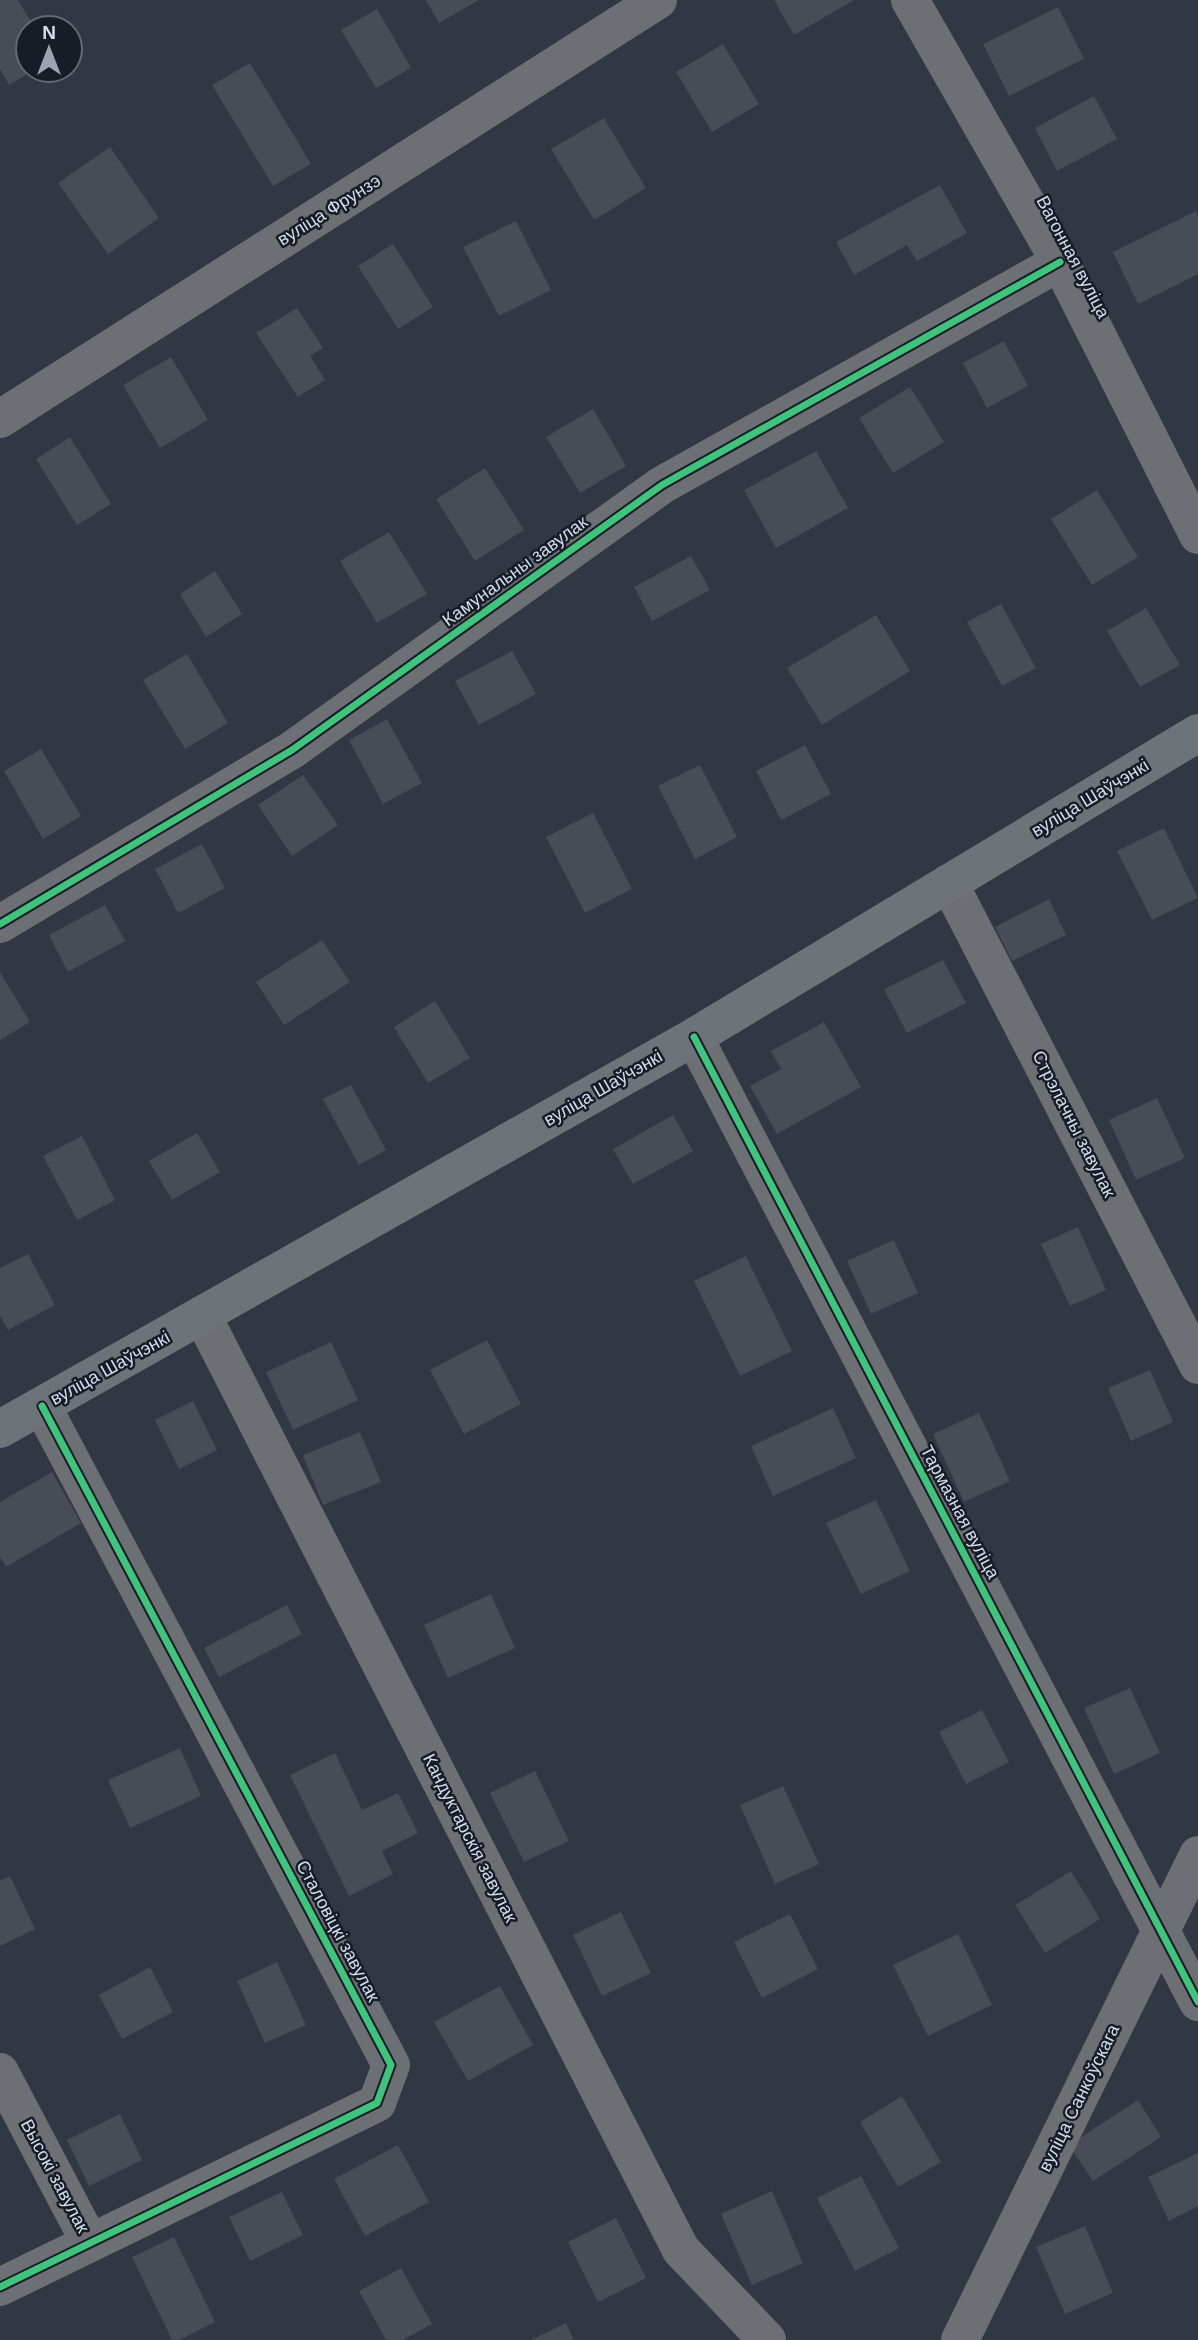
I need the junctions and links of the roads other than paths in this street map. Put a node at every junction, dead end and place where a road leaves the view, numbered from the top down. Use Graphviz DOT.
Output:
graph roads {
  1 [pos="657,0"];
  2 [pos="910,0"];
  3 [pos="1060,262"];
  4 [pos="0,419"];
  5 [pos="1198,535"];
  6 [pos="1198,733"];
  7 [pos="949,883"];
  8 [pos="0,924"];
  9 [pos="694,1037"];
  10 [pos="202,1315"];
  11 [pos="1198,1365"];
  12 [pos="42,1406"];
  13 [pos="0,1429"];
  14 [pos="1198,1855"];
  15 [pos="1161,1931"];
  16 [pos="1198,2002"];
  17 [pos="0,2072"];
  18 [pos="90,2243"];
  19 [pos="0,2287"];
  20 [pos="767,2340"];
  21 [pos="960,2340"];
  1 -- 4 [label="street, вуліца Фрунзэ"];
  2 -- 3 [label="street, Вагонная вуліца"];
  3 -- 5 [label="street, Вагонная вуліца"];
  3 -- 8 [label="street, Камунальны завулак"];
  6 -- 7 [label="main road, вуліца Шаўчэнкі"];
  7 -- 9 [label="main road, вуліца Шаўчэнкі"];
  7 -- 11 [label="street, Стрэлачны завулак"];
  9 -- 10 [label="main road, вуліца Шаўчэнкі"];
  9 -- 15 [label="street, Тармазная вуліца"];
  10 -- 12 [label="main road, вуліца Шаўчэнкі"];
  10 -- 20 [label="street, Кандуктарскія завулак"];
  12 -- 13 [label="main road, вуліца Шаўчэнкі"];
  12 -- 18 [label="street, Сталовіцкі завулак"];
  14 -- 15 [label="street, вуліца Санкоўскага"];
  15 -- 16 [label="street, Тармазная вуліца"];
  15 -- 21 [label="street, вуліца Санкоўскага"];
  17 -- 18 [label="street, Высокі завулак"];
  18 -- 19 [label="street, Сталовіцкі завулак"];
}
